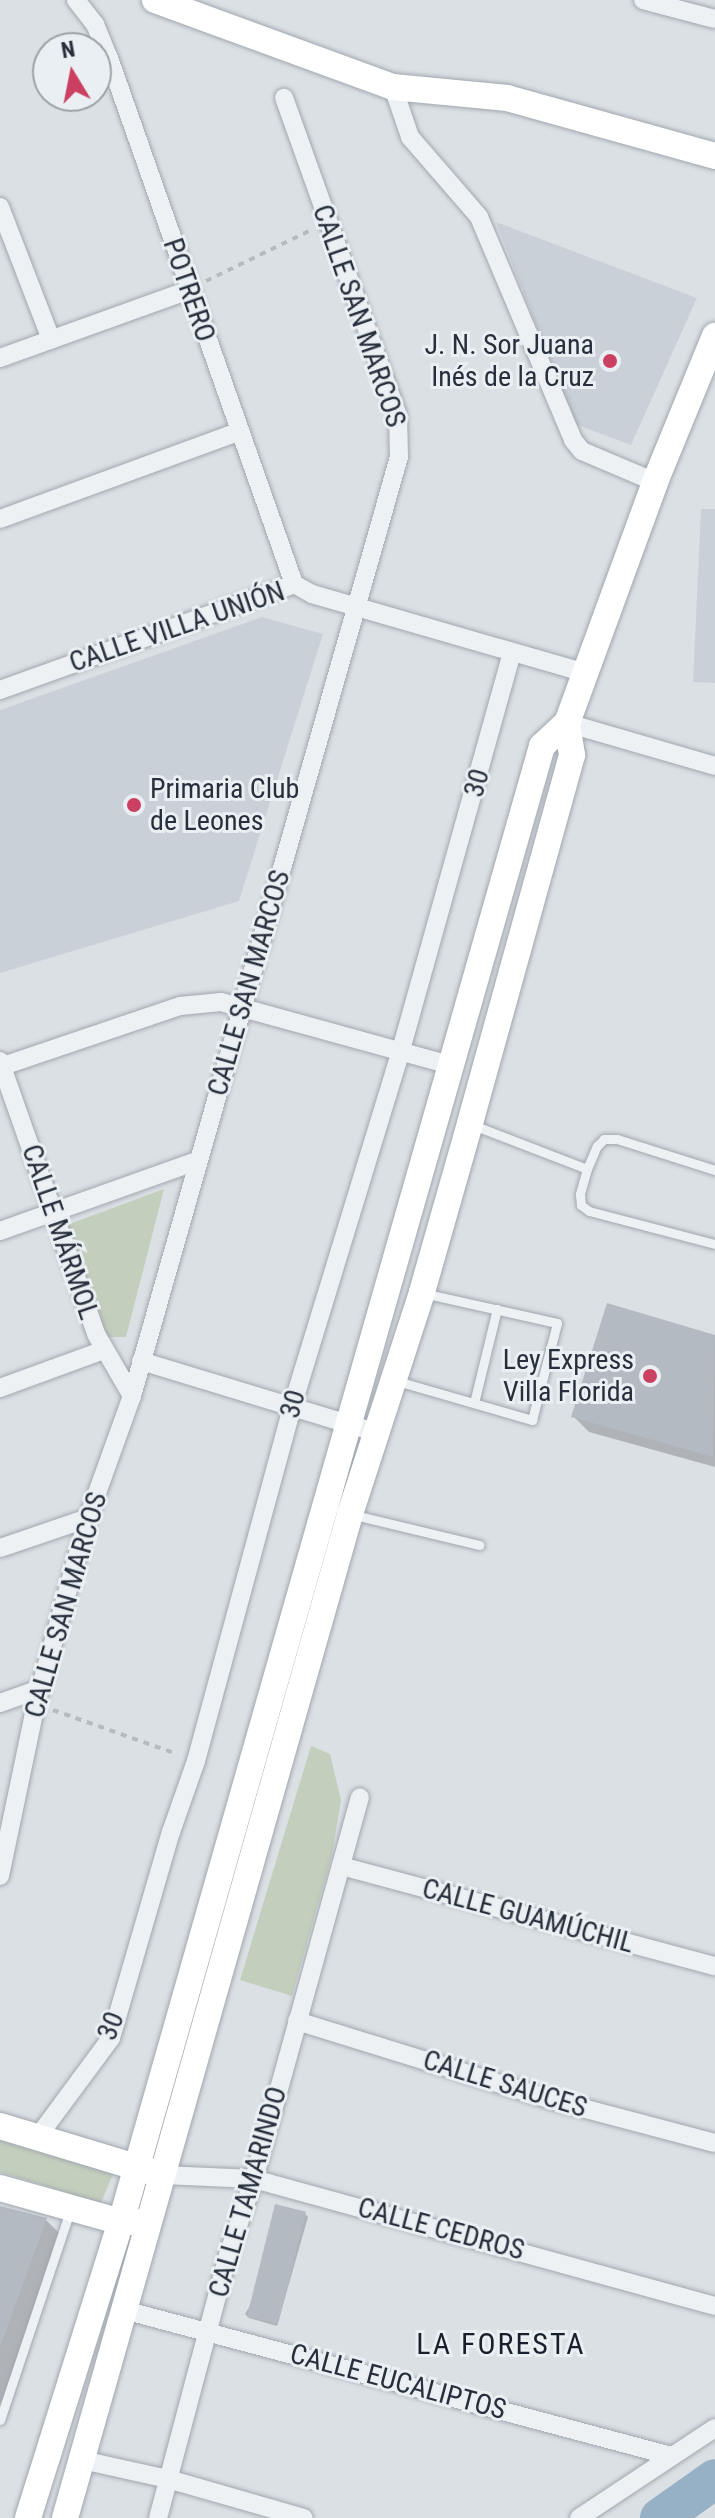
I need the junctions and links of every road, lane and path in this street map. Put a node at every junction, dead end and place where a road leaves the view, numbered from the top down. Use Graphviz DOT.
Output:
graph roads {
  1 [pos="76,0"];
  2 [pos="155,0"];
  3 [pos="643,0"];
  4 [pos="715,19"];
  5 [pos="393,87"];
  6 [pos="284,98"];
  7 [pos="715,156"];
  8 [pos="0,207"];
  9 [pos="327,221"];
  10 [pos="189,290"];
  11 [pos="715,336"];
  12 [pos="51,339"];
  13 [pos="0,358"];
  14 [pos="238,432"];
  15 [pos="655,482"];
  16 [pos="0,519"];
  17 [pos="294,584"];
  18 [pos="357,607"];
  19 [pos="512,652"];
  20 [pos="585,673"];
  21 [pos="0,690"];
  22 [pos="567,723"];
  23 [pos="715,766"];
  24 [pos="242,1006"];
  25 [pos="401,1050"];
  26 [pos="1,1065"];
  27 [pos="449,1065"];
  28 [pos="470,1123"];
  29 [pos="199,1160"];
  30 [pos="587,1169"];
  31 [pos="715,1170"];
  32 [pos="53,1213"];
  33 [pos="0,1231"];
  34 [pos="715,1244"];
  35 [pos="422,1292"];
  36 [pos="497,1309"];
  37 [pos="104,1350"];
  38 [pos="141,1361"];
  39 [pos="394,1380"];
  40 [pos="0,1388"];
  41 [pos="132,1396"];
  42 [pos="474,1403"];
  43 [pos="292,1407"];
  44 [pos="346,1424"];
  45 [pos="378,1433"];
  46 [pos="324,1506"];
  47 [pos="350,1514"];
  48 [pos="88,1518"];
  49 [pos="479,1545"];
  50 [pos="0,1548"];
  51 [pos="38,1696"];
  52 [pos="0,1703"];
  53 [pos="196,1761"];
  54 [pos="360,1797"];
  55 [pos="341,1866"];
  56 [pos="1,1872"];
  57 [pos="715,1966"];
  58 [pos="297,2021"];
  59 [pos="0,2126"];
  60 [pos="37,2138"];
  61 [pos="715,2143"];
  62 [pos="135,2167"];
  63 [pos="163,2175"];
  64 [pos="254,2179"];
  65 [pos="0,2188"];
  66 [pos="71,2208"];
  67 [pos="121,2222"];
  68 [pos="150,2222"];
  69 [pos="715,2306"];
  70 [pos="124,2310"];
  71 [pos="207,2330"];
  72 [pos="0,2420"];
  73 [pos="715,2428"];
  74 [pos="671,2456"];
  75 [pos="82,2460"];
  76 [pos="168,2479"];
  77 [pos="28,2518"];
  78 [pos="65,2518"];
  79 [pos="158,2518"];
  80 [pos="304,2518"];
  81 [pos="579,2518"];
  1 -- 10 [label="street, POTRERO"];
  2 -- 5 [label="street"];
  3 -- 4 [label="street"];
  5 -- 7 [label="street"];
  5 -- 15 [label="street"];
  6 -- 9 [label="street, CALLE SAN MARCOS"];
  8 -- 12 [label="street"];
  9 -- 10 [label="path"];
  9 -- 18 [label="street, CALLE SAN MARCOS"];
  10 -- 12 [label="street"];
  10 -- 14 [label="street, POTRERO"];
  11 -- 15 [label="street"];
  12 -- 13 [label="street"];
  14 -- 16 [label="street"];
  14 -- 17 [label="street, POTRERO"];
  15 -- 20 [label="street"];
  17 -- 18 [label="street, CALLE VILLA UNIÓN"];
  17 -- 21 [label="street, CALLE VILLA UNIÓN"];
  18 -- 19 [label="street, CALLE VILLA UNIÓN"];
  18 -- 24 [label="street, CALLE SAN MARCOS"];
  19 -- 20 [label="street, CALLE VILLA UNIÓN"];
  19 -- 25 [label="street, 30"];
  20 -- 22 [label="street"];
  22 -- 23 [label="street"];
  22 -- 27 [label="street"];
  22 -- 28 [label="street"];
  24 -- 25 [label="street"];
  24 -- 26 [label="street"];
  24 -- 29 [label="street, CALLE SAN MARCOS"];
  25 -- 27 [label="street"];
  25 -- 43 [label="street, 30"];
  26 -- 32 [label="street, CALLE MÁRMOL"];
  27 -- 44 [label="street"];
  28 -- 30 [label="lane"];
  28 -- 35 [label="street"];
  29 -- 32 [label="street"];
  29 -- 38 [label="street, CALLE SAN MARCOS"];
  30 -- 31 [label="lane"];
  30 -- 34 [label="lane"];
  32 -- 33 [label="street"];
  32 -- 37 [label="street, CALLE MÁRMOL"];
  35 -- 36 [label="lane"];
  35 -- 39 [label="street"];
  36 -- 42 [label="lane"];
  36 -- 42 [label="lane"];
  37 -- 40 [label="street"];
  37 -- 41 [label="street, CALLE MÁRMOL"];
  38 -- 41 [label="street, CALLE SAN MARCOS"];
  38 -- 43 [label="street"];
  39 -- 42 [label="lane"];
  39 -- 45 [label="street"];
  41 -- 48 [label="street, CALLE SAN MARCOS"];
  43 -- 44 [label="street"];
  43 -- 53 [label="street, 30"];
  44 -- 45 [label="street"];
  44 -- 46 [label="street"];
  45 -- 47 [label="street"];
  46 -- 47 [label="lane"];
  46 -- 62 [label="street"];
  47 -- 49 [label="lane"];
  47 -- 63 [label="street"];
  48 -- 50 [label="street"];
  48 -- 51 [label="street, CALLE SAN MARCOS"];
  51 -- 52 [label="street"];
  51 -- 53 [label="path"];
  51 -- 56 [label="street, CALLE SAN MARCOS"];
  53 -- 60 [label="street, 30"];
  54 -- 55 [label="street, CALLE TAMARINDO"];
  55 -- 57 [label="street, CALLE GUAMÚCHIL"];
  55 -- 58 [label="street, CALLE TAMARINDO"];
  58 -- 61 [label="street, CALLE SAUCES"];
  58 -- 64 [label="street, CALLE TAMARINDO"];
  59 -- 60 [label="street"];
  60 -- 62 [label="street"];
  62 -- 63 [label="street"];
  62 -- 67 [label="street"];
  63 -- 64 [label="street, CALLE CEDROS"];
  63 -- 68 [label="street"];
  64 -- 69 [label="street, CALLE CEDROS"];
  64 -- 71 [label="street, CALLE TAMARINDO"];
  65 -- 66 [label="street"];
  66 -- 67 [label="street"];
  66 -- 72 [label="lane"];
  67 -- 68 [label="street"];
  67 -- 77 [label="street"];
  68 -- 70 [label="street"];
  70 -- 71 [label="street, CALLE EUCALIPTOS"];
  70 -- 75 [label="street"];
  71 -- 74 [label="street, CALLE EUCALIPTOS"];
  71 -- 76 [label="street, CALLE TAMARINDO"];
  73 -- 74 [label="street"];
  74 -- 81 [label="street"];
  75 -- 76 [label="street"];
  75 -- 78 [label="street"];
  76 -- 79 [label="street, CALLE TAMARINDO"];
  76 -- 80 [label="street"];
}
